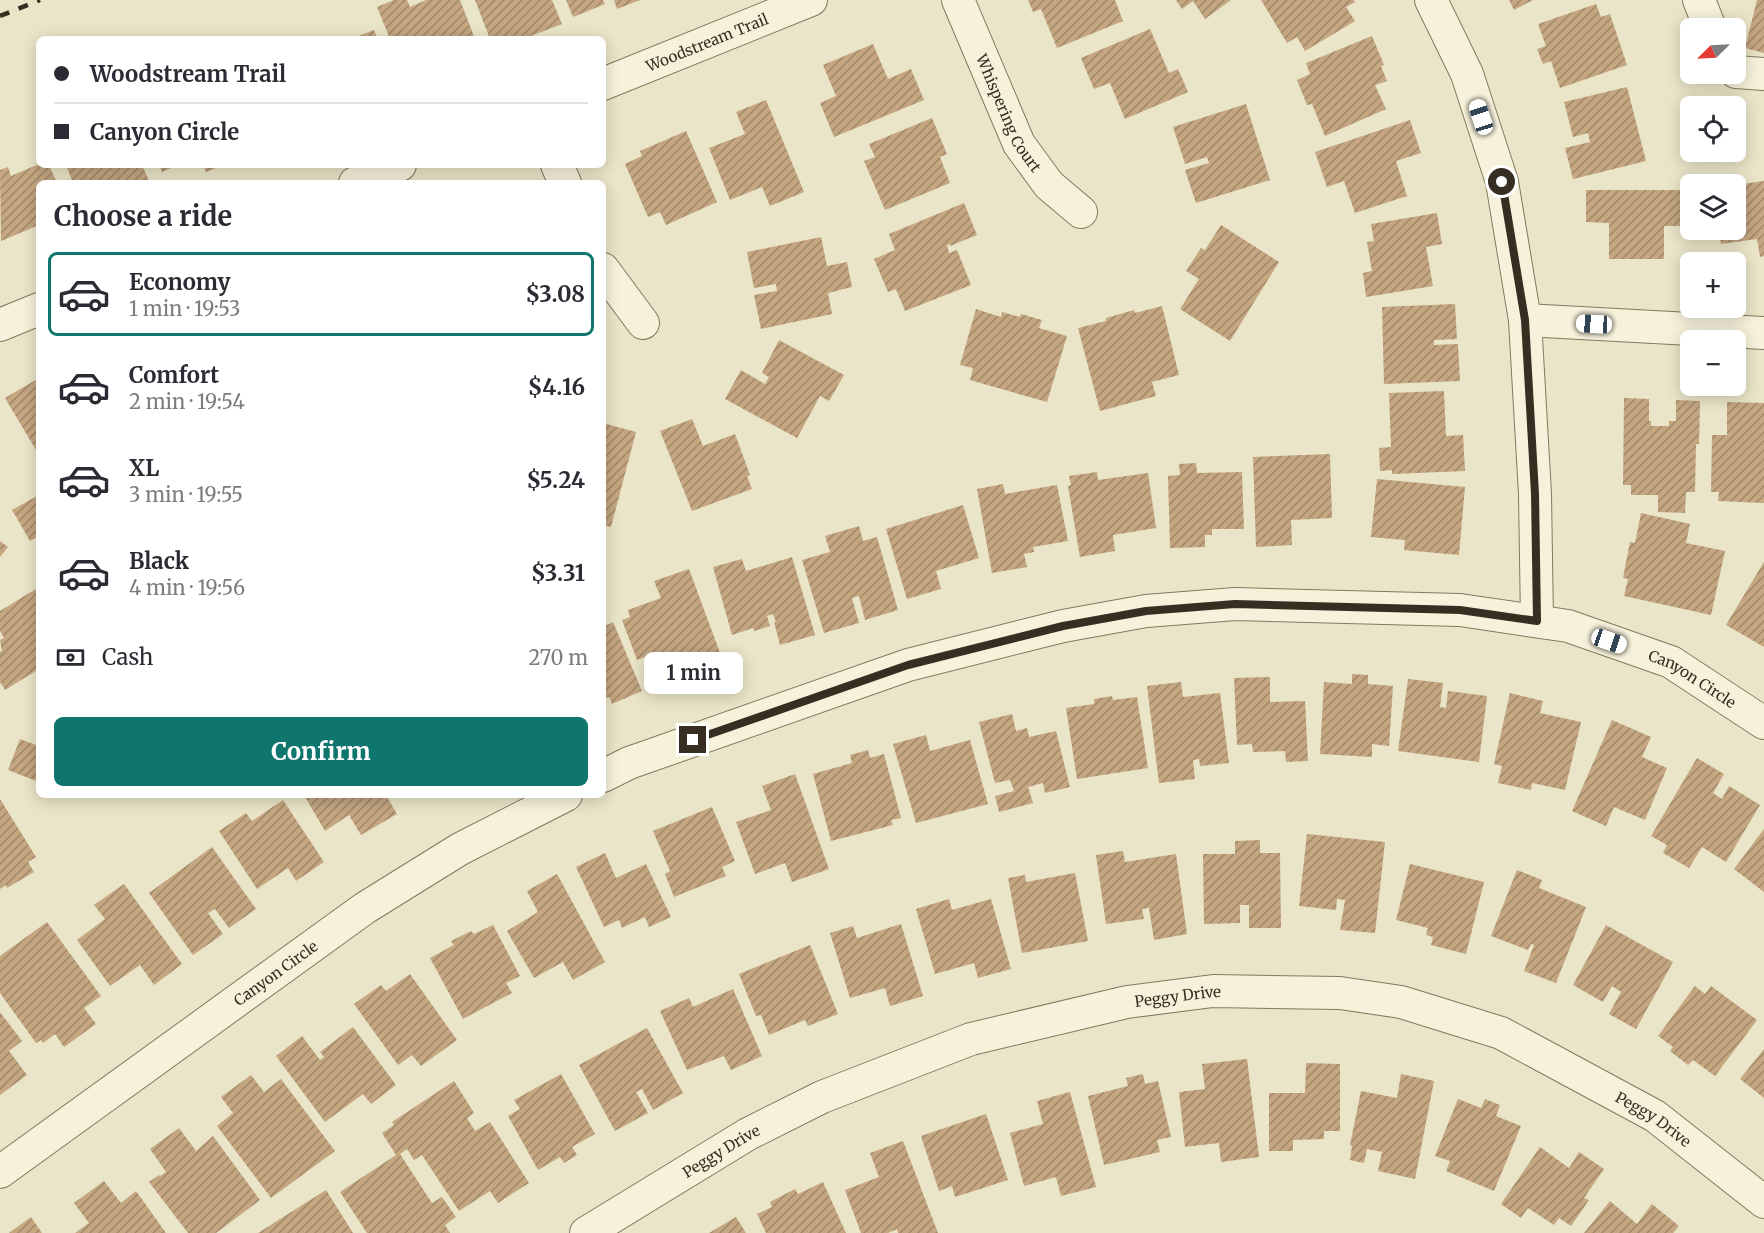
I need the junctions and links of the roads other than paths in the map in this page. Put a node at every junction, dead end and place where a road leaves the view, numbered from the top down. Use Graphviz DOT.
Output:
graph roads {
  1 [pos="811,0"];
  2 [pos="958,0"];
  3 [pos="1431,0"];
  4 [pos="1699,0"];
  5 [pos="1706,18"];
  6 [pos="1746,73"];
  7 [pos="1764,74"];
  8 [pos="606,83"];
  9 [pos="392,168"];
  10 [pos="362,180"];
  11 [pos="1082,212"];
  12 [pos="606,273"];
  13 [pos="36,310"];
  14 [pos="1525,320"];
  15 [pos="643,323"];
  16 [pos="0,325"];
  17 [pos="1764,333"];
  18 [pos="1537,621"];
  19 [pos="1764,723"];
  20 [pos="606,775"];
  21 [pos="560,798"];
  22 [pos="0,1172"];
  23 [pos="1764,1202"];
  24 [pos="586,1233"];
  1 -- 8 [label="street, Woodstream Trail"];
  2 -- 11 [label="street, Whispering Court"];
  3 -- 14 [label="street"];
  4 -- 5 [label="street"];
  6 -- 7 [label="street"];
  9 -- 10 [label="street"];
  12 -- 15 [label="street"];
  13 -- 16 [label="street"];
  14 -- 17 [label="street"];
  14 -- 18 [label="street"];
  18 -- 19 [label="street, Canyon Circle"];
  18 -- 20 [label="street, Canyon Circle"];
  21 -- 22 [label="street, Canyon Circle"];
  23 -- 24 [label="street, Peggy Drive"];
}
